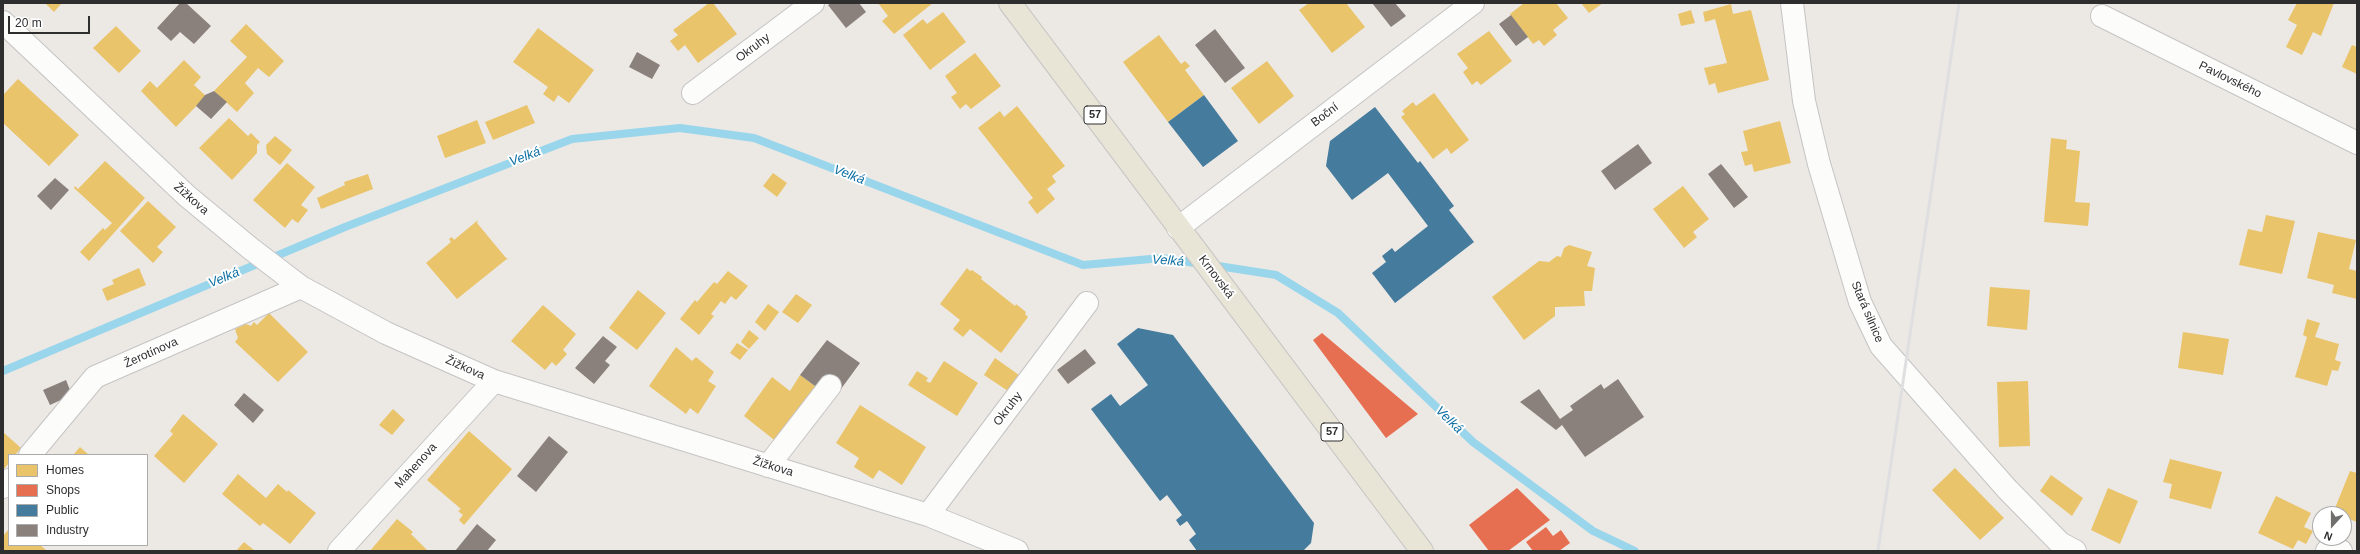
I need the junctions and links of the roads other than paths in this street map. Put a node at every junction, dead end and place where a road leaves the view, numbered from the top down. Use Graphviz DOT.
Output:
graph roads {
  1 [pos="812,3"];
  2 [pos="1010,3"];
  3 [pos="1473,3"];
  4 [pos="1792,3"];
  5 [pos="2102,16"];
  6 [pos="3,22"];
  7 [pos="693,93"];
  8 [pos="2357,143"];
  9 [pos="1178,228"];
  10 [pos="296,283"];
  11 [pos="1087,303"];
  12 [pos="494,381"];
  13 [pos="830,386"];
  14 [pos="31,454"];
  15 [pos="768,466"];
  16 [pos="928,515"];
  17 [pos="339,551"];
  18 [pos="1017,551"];
  19 [pos="1422,551"];
  20 [pos="2075,551"];
  21 [pos="2327,551"];
  22 [pos="2341,551"];
  1 -- 7 [label="street, Okruhy"];
  2 -- 9 [label="main road, Krnovská / 57"];
  3 -- 9 [label="street, Boční"];
  4 -- 20 [label="street, Stará silnice"];
  5 -- 8 [label="street, Pavlovského"];
  6 -- 10 [label="street, Žižkova"];
  9 -- 19 [label="main road, Krnovská / 57"];
  10 -- 12 [label="street, Žižkova"];
  10 -- 14 [label="street, Žerotínova"];
  11 -- 16 [label="street, Okruhy"];
  12 -- 15 [label="street, Žižkova"];
  12 -- 17 [label="street, Mahenova"];
  13 -- 15 [label="street"];
  15 -- 16 [label="street, Žižkova"];
  16 -- 18 [label="street, Žižkova"];
  21 -- 22 [label="street"];
}
